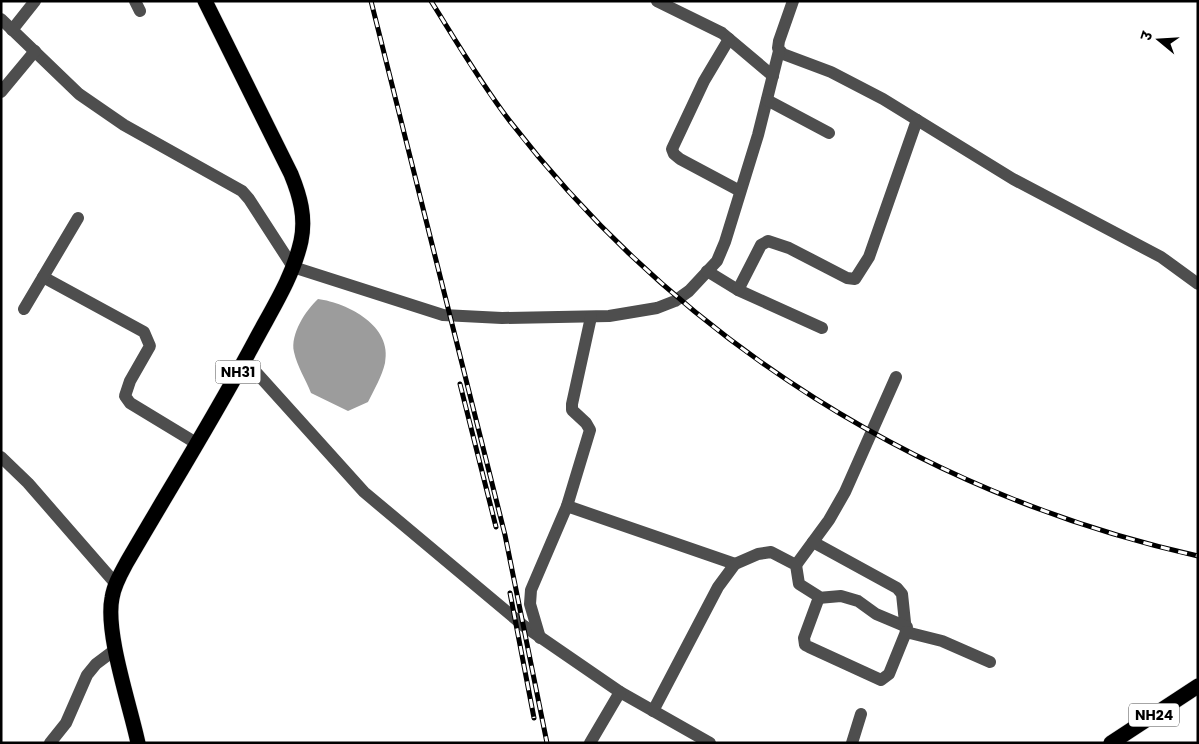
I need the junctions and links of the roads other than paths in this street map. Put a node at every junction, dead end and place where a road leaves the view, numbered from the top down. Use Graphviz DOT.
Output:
graph roads {
  1 [pos="35,1"];
  2 [pos="205,1"];
  3 [pos="656,1"];
  4 [pos="793,1"];
  5 [pos="1,19"];
  6 [pos="12,30"];
  7 [pos="729,38"];
  8 [pos="35,51"];
  9 [pos="780,51"];
  10 [pos="773,76"];
  11 [pos="1,92"];
  12 [pos="767,100"];
  13 [pos="917,120"];
  14 [pos="829,133"];
  15 [pos="740,191"];
  16 [pos="78,218"];
  17 [pos="293,267"];
  18 [pos="707,272"];
  19 [pos="43,277"];
  20 [pos="1198,284"];
  21 [pos="738,290"];
  22 [pos="24,309"];
  23 [pos="591,317"];
  24 [pos="822,328"];
  25 [pos="245,360"];
  26 [pos="896,377"];
  27 [pos="196,443"];
  28 [pos="2,459"];
  29 [pos="567,506"];
  30 [pos="813,542"];
  31 [pos="735,564"];
  32 [pos="796,565"];
  33 [pos="116,584"];
  34 [pos="818,598"];
  35 [pos="906,630"];
  36 [pos="540,638"];
  37 [pos="116,649"];
  38 [pos="990,662"];
  39 [pos="1198,686"];
  40 [pos="620,692"];
  41 [pos="653,711"];
  42 [pos="861,714"];
  43 [pos="50,743"];
  44 [pos="138,743"];
  45 [pos="590,743"];
  46 [pos="710,743"];
  47 [pos="852,743"];
  48 [pos="1111,743"];
  1 -- 6 [label="street"];
  2 -- 17 [label="highway, NH31"];
  3 -- 7 [label="street"];
  4 -- 9 [label="street"];
  5 -- 6 [label="street"];
  6 -- 8 [label="street"];
  7 -- 10 [label="street"];
  7 -- 15 [label="street"];
  8 -- 11 [label="street"];
  8 -- 17 [label="street"];
  9 -- 10 [label="street"];
  9 -- 13 [label="street"];
  10 -- 12 [label="street"];
  12 -- 14 [label="street"];
  12 -- 15 [label="street"];
  13 -- 20 [label="street"];
  13 -- 21 [label="street"];
  15 -- 18 [label="street"];
  16 -- 19 [label="street"];
  17 -- 23 [label="street"];
  17 -- 25 [label="highway, NH31"];
  18 -- 21 [label="street"];
  18 -- 23 [label="street"];
  19 -- 22 [label="street"];
  19 -- 27 [label="street"];
  21 -- 24 [label="street"];
  23 -- 29 [label="street"];
  25 -- 27 [label="highway, NH31"];
  25 -- 36 [label="street"];
  26 -- 30 [label="street"];
  27 -- 33 [label="highway, NH31"];
  28 -- 33 [label="street"];
  29 -- 31 [label="street"];
  29 -- 36 [label="street"];
  30 -- 32 [label="street"];
  30 -- 35 [label="street"];
  31 -- 32 [label="street"];
  31 -- 41 [label="street"];
  32 -- 34 [label="street"];
  33 -- 37 [label="highway, NH31"];
  34 -- 35 [label="street"];
  34 -- 35 [label="street"];
  35 -- 38 [label="street"];
  36 -- 40 [label="street"];
  37 -- 43 [label="street"];
  37 -- 44 [label="highway, NH31"];
  39 -- 48 [label="highway, NH24"];
  40 -- 41 [label="street"];
  40 -- 45 [label="street"];
  41 -- 46 [label="street"];
  42 -- 47 [label="street"];
}
